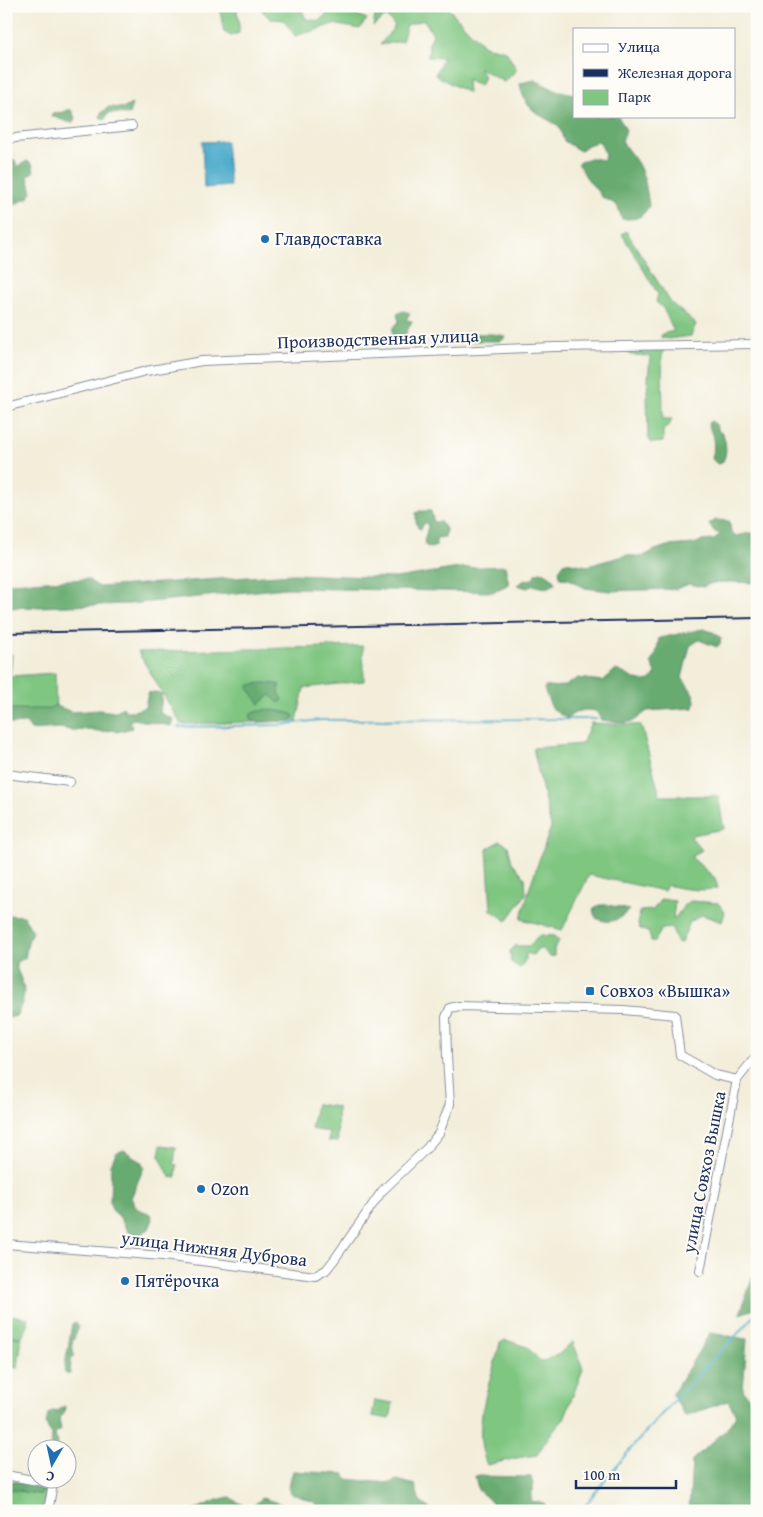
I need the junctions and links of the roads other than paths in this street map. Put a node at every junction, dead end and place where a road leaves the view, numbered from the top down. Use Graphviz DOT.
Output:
graph roads {
  1 [pos="132,126"];
  2 [pos="6,140"];
  3 [pos="757,344"];
  4 [pos="6,407"];
  5 [pos="6,774"];
  6 [pos="70,782"];
  7 [pos="757,1055"];
  8 [pos="737,1080"];
  9 [pos="6,1244"];
  10 [pos="700,1271"];
  11 [pos="6,1475"];
  12 [pos="48,1511"];
  1 -- 2 [label="street"];
  3 -- 4 [label="street, Производственная улица"];
  5 -- 6 [label="street"];
  7 -- 8 [label="street, улица Совхоз Вышка"];
  8 -- 9 [label="street, улица Нижняя Дуброва"];
  8 -- 10 [label="street, улица Совхоз Вышка"];
  11 -- 12 [label="street"];
}
